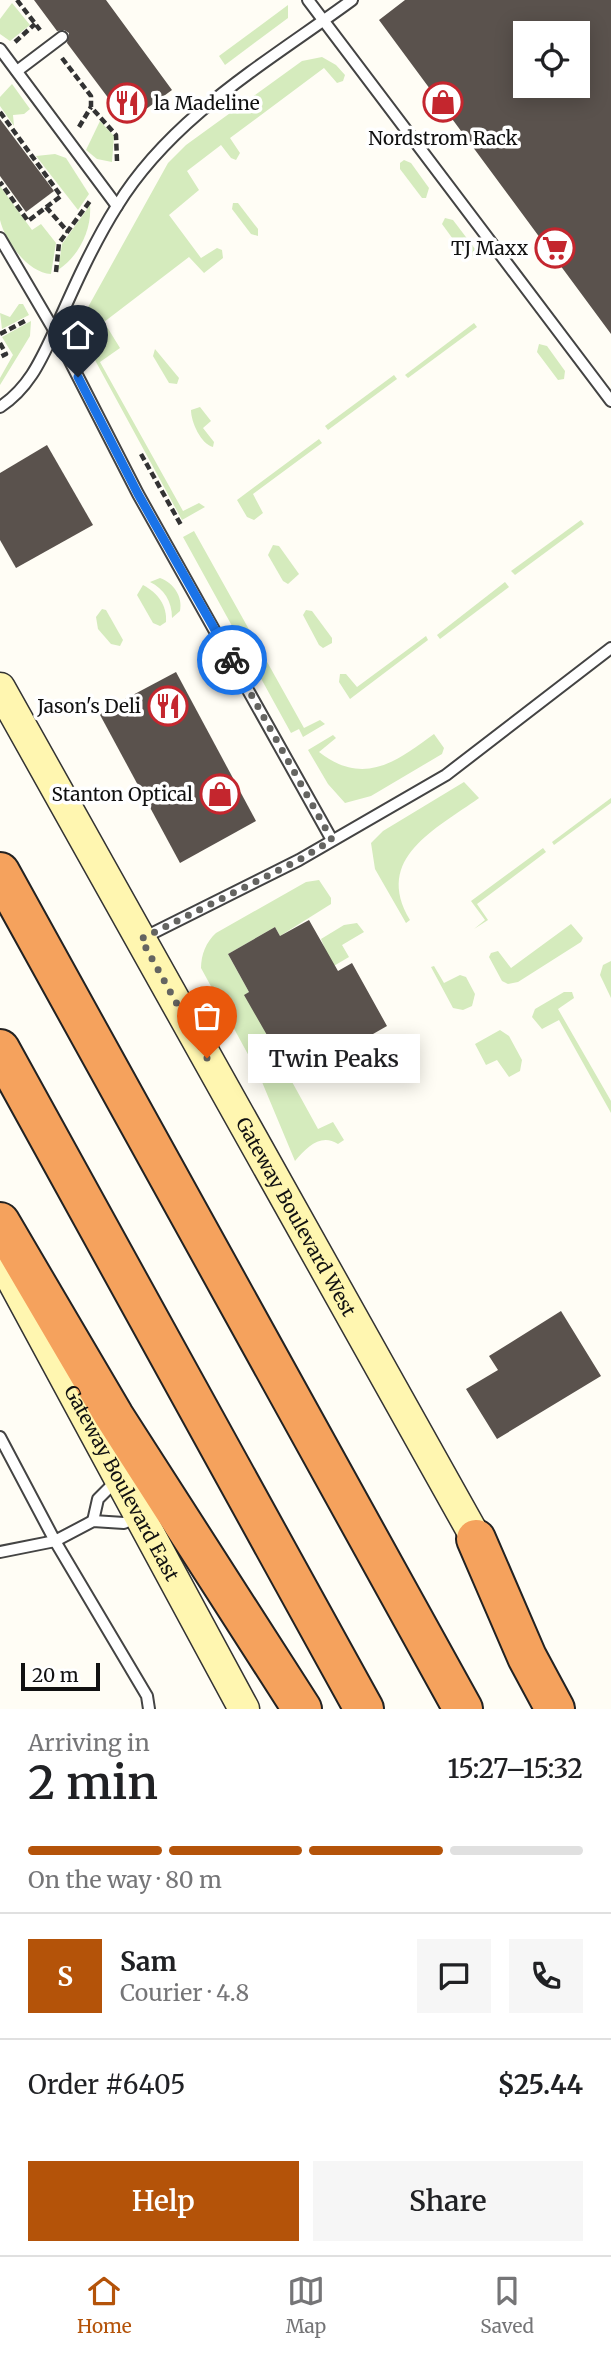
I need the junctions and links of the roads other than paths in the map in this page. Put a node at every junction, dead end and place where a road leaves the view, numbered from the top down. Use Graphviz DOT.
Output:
graph roads {
  1 [pos="308,0"];
  2 [pos="352,0"];
  3 [pos="324,21"];
  4 [pos="62,37"];
  5 [pos="0,49"];
  6 [pos="17,71"];
  7 [pos="117,206"];
  8 [pos="0,238"];
  9 [pos="54,330"];
  10 [pos="611,401"];
  11 [pos="0,407"];
  12 [pos="611,648"];
  13 [pos="0,688"];
  14 [pos="332,840"];
  15 [pos="0,872"];
  16 [pos="141,939"];
  17 [pos="0,1049"];
  18 [pos="0,1222"];
  19 [pos="0,1256"];
  20 [pos="0,1437"];
  21 [pos="120,1478"];
  22 [pos="139,1516"];
  23 [pos="93,1521"];
  24 [pos="476,1539"];
  25 [pos="55,1541"];
  26 [pos="0,1552"];
  27 [pos="149,1709"];
  28 [pos="244,1709"];
  29 [pos="302,1709"];
  30 [pos="364,1709"];
  31 [pos="463,1709"];
  32 [pos="555,1709"];
  33 [pos="571,1709"];
  1 -- 3 [label="lane"];
  2 -- 3 [label="lane"];
  3 -- 7 [label="lane"];
  3 -- 10 [label="lane"];
  4 -- 6 [label="lane"];
  5 -- 6 [label="lane"];
  6 -- 7 [label="lane"];
  7 -- 9 [label="lane"];
  8 -- 9 [label="lane"];
  9 -- 11 [label="lane"];
  9 -- 14 [label="lane"];
  12 -- 14 [label="lane"];
  13 -- 16 [label="main road, Gateway Boulevard West"];
  14 -- 16 [label="lane"];
  15 -- 31 [label="highway"];
  16 -- 24 [label="main road, Gateway Boulevard West"];
  17 -- 30 [label="highway"];
  18 -- 29 [label="highway"];
  19 -- 21 [label="main road, Gateway Boulevard East"];
  20 -- 25 [label="lane"];
  21 -- 22 [label="main road, Gateway Boulevard East"];
  21 -- 23 [label="lane"];
  22 -- 23 [label="lane"];
  22 -- 28 [label="main road, Gateway Boulevard East"];
  23 -- 25 [label="lane"];
  24 -- 32 [label="highway"];
  24 -- 33 [label="main road, Gateway Boulevard West"];
  25 -- 26 [label="lane"];
  25 -- 27 [label="lane"];
}
